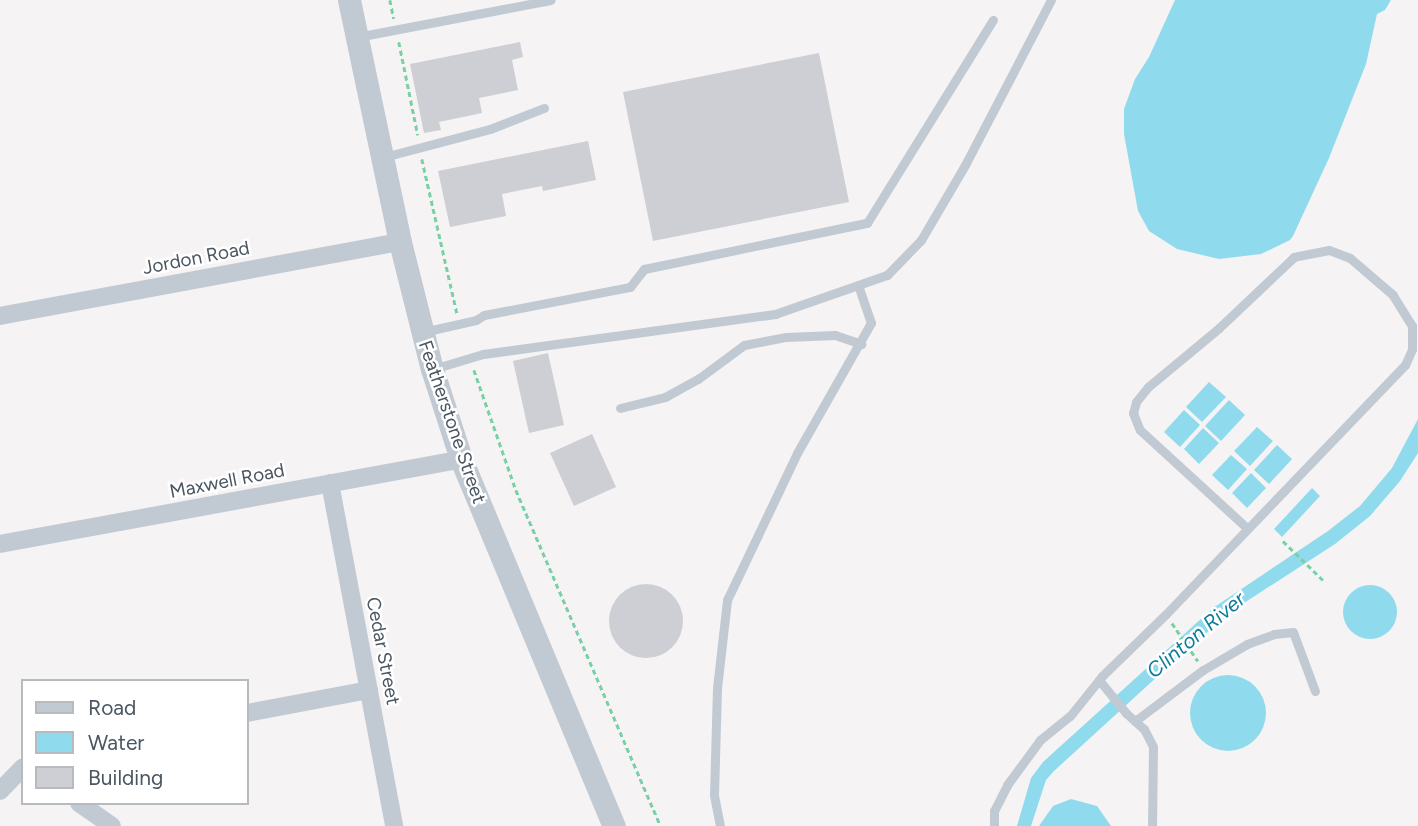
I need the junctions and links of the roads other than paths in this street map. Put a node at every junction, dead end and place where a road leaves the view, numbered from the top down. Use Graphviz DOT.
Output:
graph roads {
  1 [pos="349,0"];
  2 [pos="551,0"];
  3 [pos="1051,0"];
  4 [pos="993,20"];
  5 [pos="357,37"];
  6 [pos="544,108"];
  7 [pos="382,157"];
  8 [pos="400,242"];
  9 [pos="858,285"];
  10 [pos="0,316"];
  11 [pos="421,332"];
  12 [pos="861,344"];
  13 [pos="432,369"];
  14 [pos="620,408"];
  15 [pos="461,459"];
  16 [pos="330,483"];
  17 [pos="1247,528"];
  18 [pos="0,544"];
  19 [pos="1099,680"];
  20 [pos="369,690"];
  21 [pos="1315,691"];
  22 [pos="248,713"];
  23 [pos="1135,721"];
  24 [pos="21,769"];
  25 [pos="0,791"];
  26 [pos="82,805"];
  27 [pos="112,826"];
  28 [pos="394,826"];
  29 [pos="614,826"];
  30 [pos="720,826"];
  31 [pos="994,826"];
  32 [pos="1152,826"];
  1 -- 5 [label="street, Featherstone Street"];
  2 -- 5 [label="lane"];
  3 -- 9 [label="lane"];
  4 -- 11 [label="lane"];
  5 -- 7 [label="street, Featherstone Street"];
  6 -- 7 [label="lane"];
  7 -- 8 [label="street, Featherstone Street"];
  8 -- 10 [label="street, Jordon Road"];
  8 -- 11 [label="street, Featherstone Street"];
  9 -- 12 [label="lane"];
  9 -- 13 [label="lane"];
  11 -- 13 [label="street, Featherstone Street"];
  12 -- 14 [label="lane"];
  12 -- 30 [label="lane"];
  13 -- 15 [label="street, Featherstone Street"];
  15 -- 16 [label="street, Maxwell Road"];
  15 -- 29 [label="street, Featherstone Street"];
  16 -- 18 [label="street, Maxwell Road"];
  16 -- 20 [label="street, Cedar Street"];
  17 -- 17 [label="lane"];
  17 -- 19 [label="lane"];
  19 -- 23 [label="lane"];
  19 -- 31 [label="lane"];
  20 -- 22 [label="street"];
  20 -- 28 [label="street, Cedar Street"];
  21 -- 23 [label="lane"];
  23 -- 32 [label="lane"];
  24 -- 25 [label="street"];
  26 -- 27 [label="street"];
}
